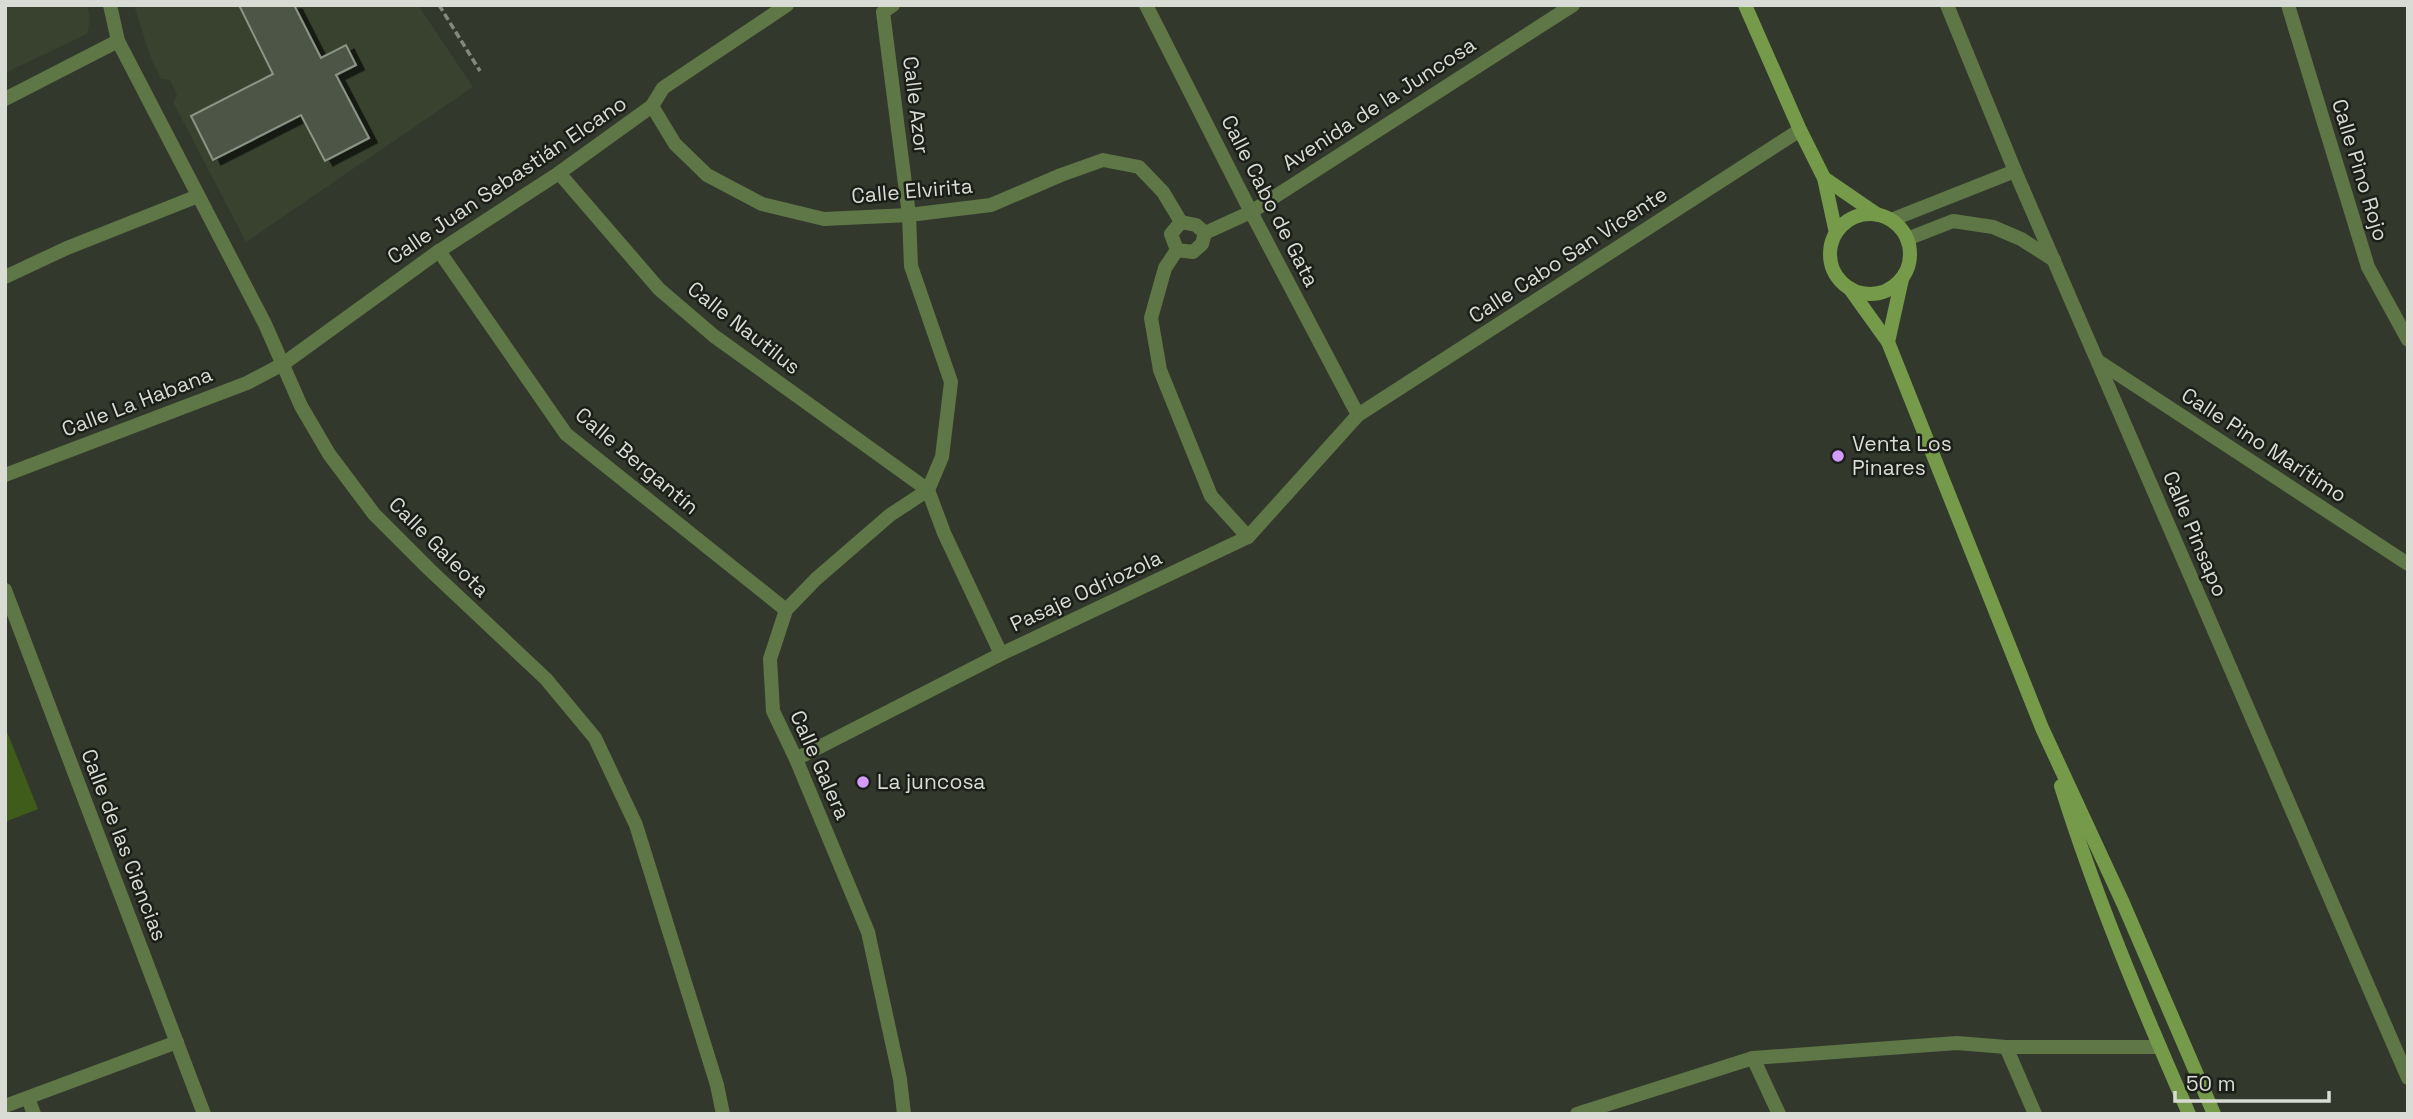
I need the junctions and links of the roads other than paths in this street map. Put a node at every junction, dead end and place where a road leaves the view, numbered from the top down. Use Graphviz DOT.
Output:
graph roads {
  1 [pos="110,5"];
  2 [pos="786,5"];
  3 [pos="893,5"];
  4 [pos="1146,5"];
  5 [pos="1573,5"];
  6 [pos="1745,5"];
  7 [pos="1947,5"];
  8 [pos="2288,5"];
  9 [pos="118,41"];
  10 [pos="5,99"];
  11 [pos="652,106"];
  12 [pos="1800,130"];
  13 [pos="2015,172"];
  14 [pos="559,173"];
  15 [pos="1824,178"];
  16 [pos="198,196"];
  17 [pos="1251,212"];
  18 [pos="909,215"];
  19 [pos="1885,217"];
  20 [pos="1181,222"];
  21 [pos="1205,233"];
  22 [pos="1836,233"];
  23 [pos="1907,239"];
  24 [pos="1177,250"];
  25 [pos="439,251"];
  26 [pos="2054,260"];
  27 [pos="5,277"];
  28 [pos="1902,278"];
  29 [pos="1850,289"];
  30 [pos="2408,340"];
  31 [pos="1888,342"];
  32 [pos="2097,360"];
  33 [pos="283,364"];
  34 [pos="1358,415"];
  35 [pos="5,475"];
  36 [pos="928,490"];
  37 [pos="1248,537"];
  38 [pos="2408,564"];
  39 [pos="5,590"];
  40 [pos="786,610"];
  41 [pos="1001,654"];
  42 [pos="2042,728"];
  43 [pos="796,759"];
  44 [pos="177,1042"];
  45 [pos="2006,1047"];
  46 [pos="2160,1047"];
  47 [pos="1753,1058"];
  48 [pos="2408,1078"];
  49 [pos="28,1098"];
  50 [pos="5,1106"];
  51 [pos="34,1114"];
  52 [pos="204,1114"];
  53 [pos="723,1114"];
  54 [pos="904,1114"];
  55 [pos="1577,1114"];
  56 [pos="1779,1114"];
  57 [pos="2035,1114"];
  58 [pos="2189,1114"];
  59 [pos="2214,1114"];
  1 -- 9 [label="street, Calle Galeota"];
  2 -- 11 [label="street, Calle Juan Sebastián Elcano"];
  3 -- 18 [label="street, Calle Azor"];
  4 -- 17 [label="street, Calle Cabo de Gata"];
  5 -- 17 [label="street, Avenida de la Juncosa"];
  6 -- 12 [label="street"];
  7 -- 13 [label="street, Calle Pinsapo"];
  8 -- 30 [label="street, Calle Pino Rojo"];
  9 -- 10 [label="street"];
  9 -- 16 [label="street, Calle Galeota"];
  11 -- 14 [label="street, Calle Juan Sebastián Elcano"];
  11 -- 18 [label="street, Calle Elvirita"];
  12 -- 15 [label="street"];
  12 -- 34 [label="street, Calle Cabo San Vicente"];
  13 -- 19 [label="street"];
  13 -- 26 [label="street, Calle Pinsapo"];
  14 -- 25 [label="street, Calle Juan Sebastián Elcano"];
  14 -- 36 [label="street, Calle Nautilus"];
  15 -- 19 [label="street"];
  15 -- 22 [label="street"];
  16 -- 27 [label="street"];
  16 -- 33 [label="street, Calle Galeota"];
  17 -- 21 [label="street, Avenida de la Juncosa"];
  17 -- 34 [label="street, Calle Cabo de Gata"];
  18 -- 20 [label="street, Calle Elvirita"];
  18 -- 36 [label="street"];
  19 -- 22 [label="street"];
  19 -- 23 [label="street"];
  20 -- 21 [label="street"];
  20 -- 24 [label="street"];
  21 -- 24 [label="street"];
  22 -- 29 [label="street"];
  23 -- 26 [label="street"];
  23 -- 28 [label="street"];
  24 -- 37 [label="street"];
  25 -- 33 [label="street, Calle Juan Sebastián Elcano"];
  25 -- 40 [label="street, Calle Bergantín"];
  26 -- 32 [label="street, Calle Pinsapo"];
  28 -- 29 [label="street"];
  28 -- 31 [label="street"];
  29 -- 31 [label="street"];
  31 -- 42 [label="street"];
  32 -- 38 [label="street, Calle Pino Marítimo"];
  32 -- 48 [label="street, Calle Pinsapo"];
  33 -- 35 [label="street, Calle La Habana"];
  33 -- 53 [label="street, Calle Galeota"];
  34 -- 37 [label="street, Pasaje Odriozola"];
  36 -- 40 [label="street, Calle Galera"];
  36 -- 41 [label="street"];
  37 -- 41 [label="street, Pasaje Odriozola"];
  39 -- 44 [label="street, Calle de las Ciencias"];
  40 -- 43 [label="street, Calle Galera"];
  41 -- 43 [label="street, Pasaje Odriozola"];
  42 -- 46 [label="street"];
  42 -- 59 [label="street"];
  43 -- 54 [label="street, Calle Galera"];
  44 -- 49 [label="street"];
  44 -- 52 [label="street, Calle de las Ciencias"];
  45 -- 46 [label="street"];
  45 -- 47 [label="street"];
  45 -- 57 [label="street"];
  46 -- 58 [label="street"];
  47 -- 55 [label="street"];
  47 -- 56 [label="street"];
  49 -- 50 [label="street"];
  49 -- 51 [label="street"];
}
